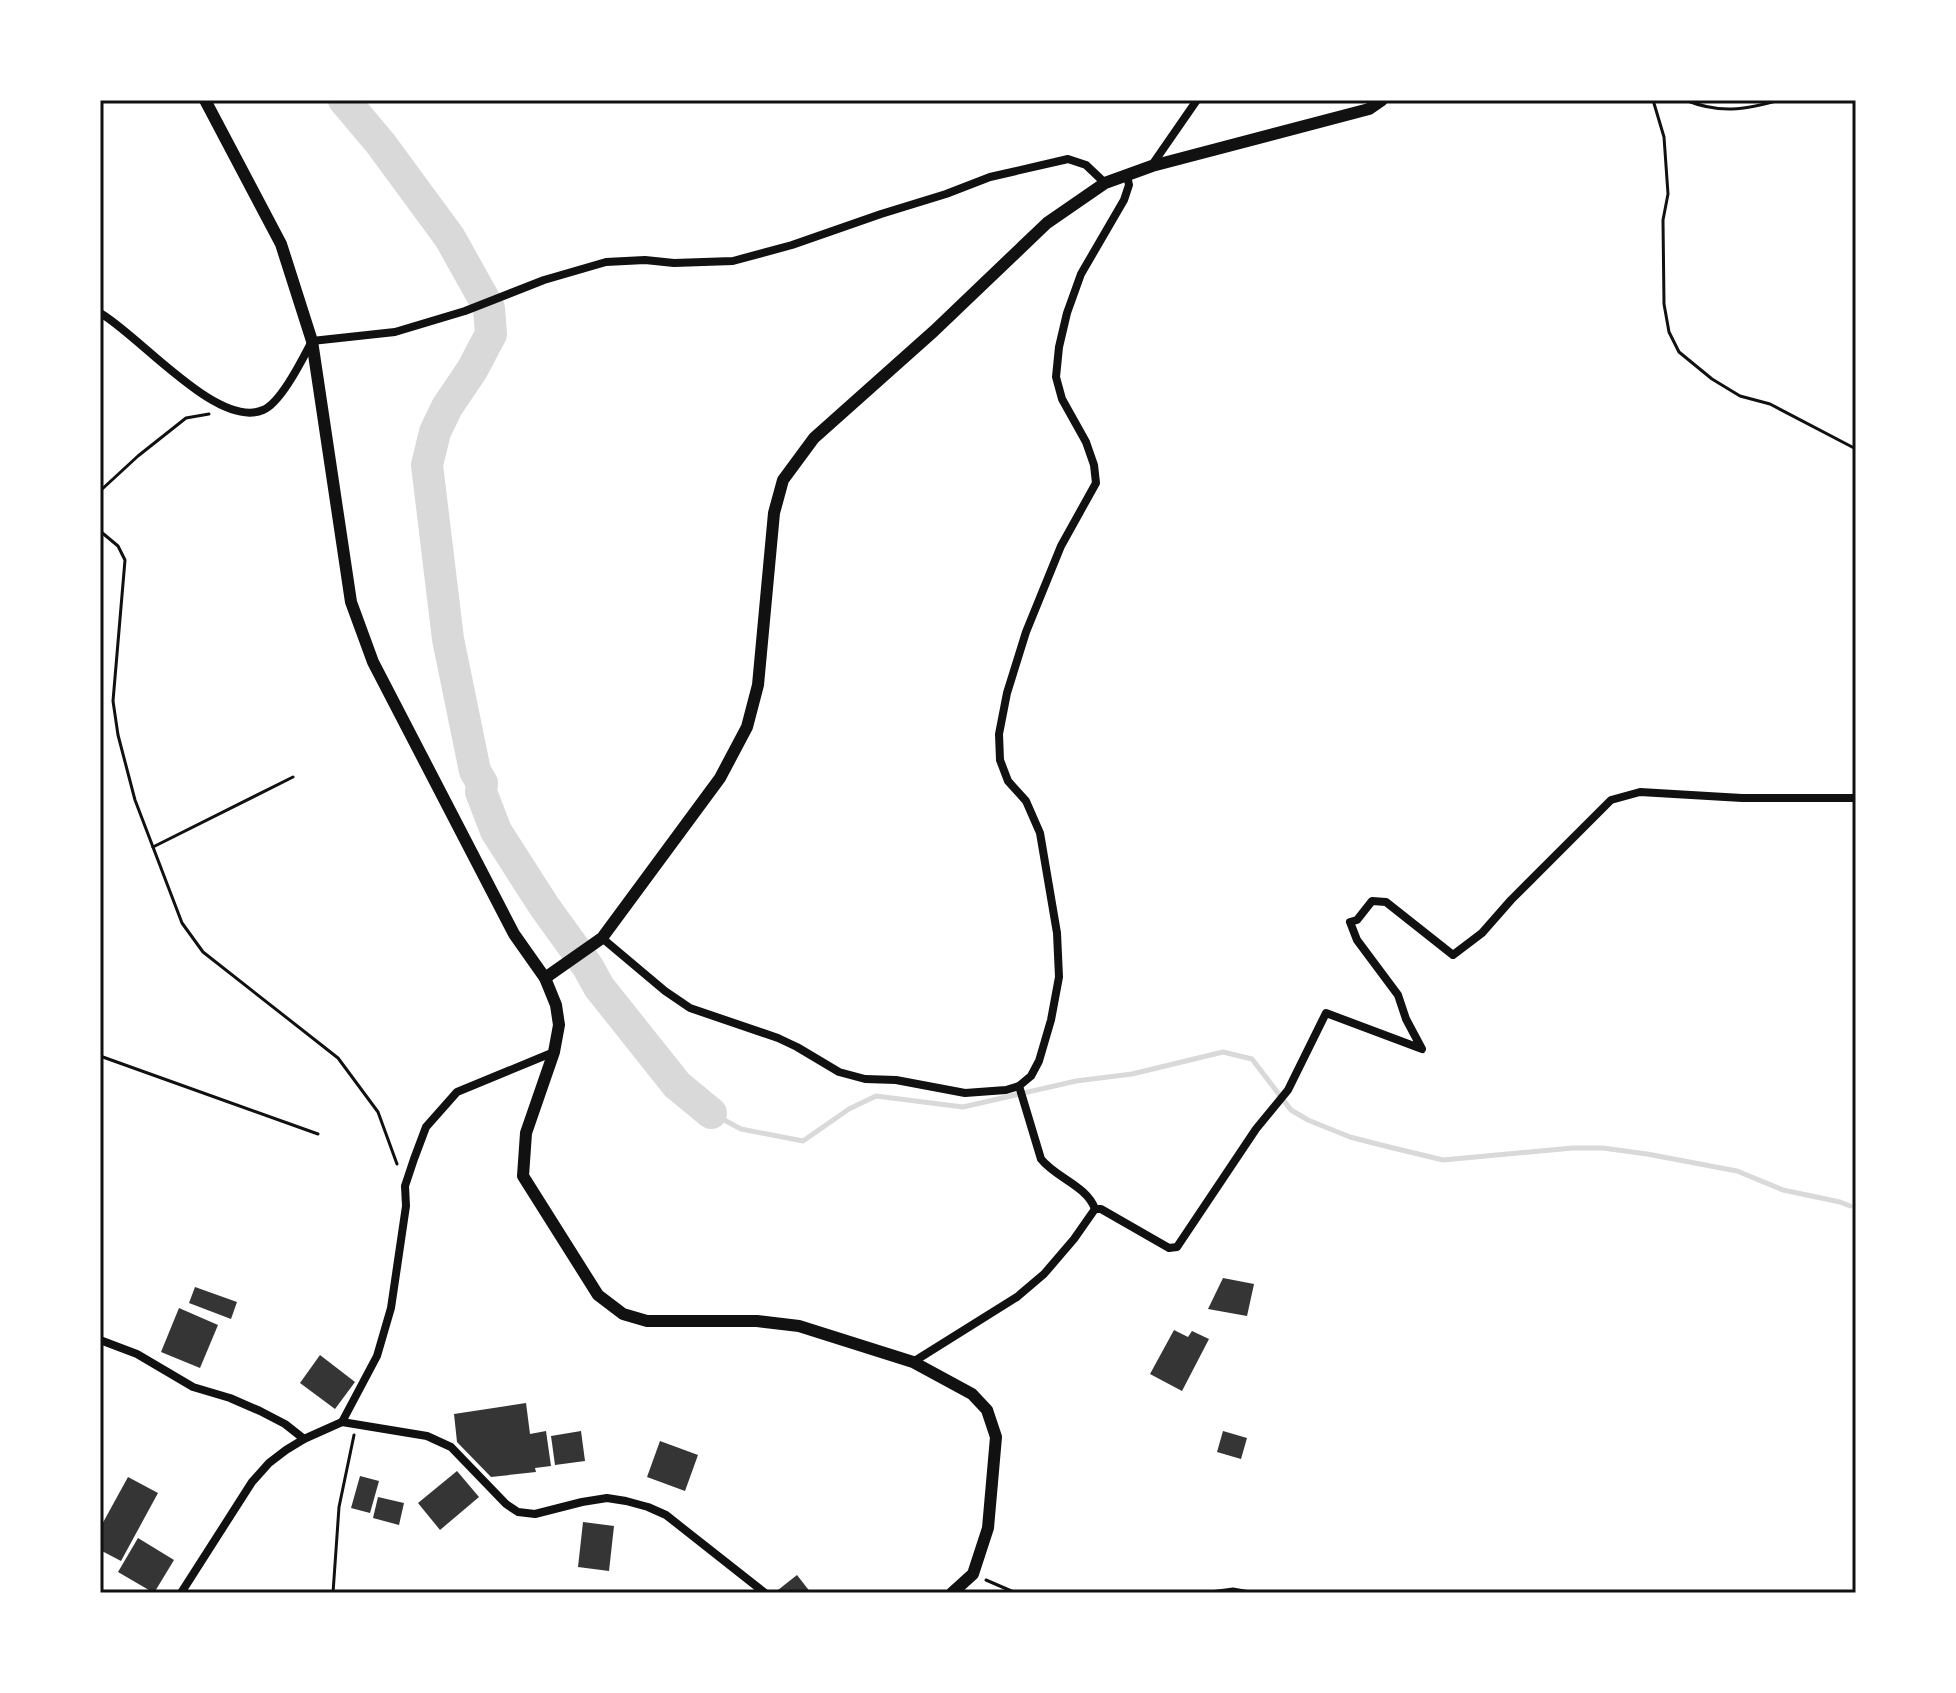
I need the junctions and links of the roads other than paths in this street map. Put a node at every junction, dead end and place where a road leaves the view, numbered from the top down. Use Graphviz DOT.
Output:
graph roads {
  1 [pos="205,100"];
  2 [pos="1197,100"];
  3 [pos="1382,100"];
  4 [pos="1152,166"];
  5 [pos="1127,175"];
  6 [pos="1105,183"];
  7 [pos="100,313"];
  8 [pos="312,341"];
  9 [pos="1856,798"];
  10 [pos="598,941"];
  11 [pos="545,978"];
  12 [pos="554,1052"];
  13 [pos="1019,1086"];
  14 [pos="1095,1209"];
  15 [pos="100,1340"];
  16 [pos="913,1362"];
  17 [pos="342,1422"];
  18 [pos="304,1439"];
  19 [pos="181,1593"];
  20 [pos="765,1593"];
  21 [pos="952,1593"];
  1 -- 8 [label="main road"];
  2 -- 4 [label="street"];
  3 -- 4 [label="main road"];
  4 -- 5 [label="main road"];
  5 -- 6 [label="main road"];
  5 -- 13 [label="street"];
  6 -- 8 [label="street"];
  6 -- 10 [label="main road"];
  7 -- 8 [label="street"];
  8 -- 11 [label="main road"];
  9 -- 14 [label="street"];
  10 -- 11 [label="main road"];
  10 -- 13 [label="street"];
  11 -- 12 [label="main road"];
  12 -- 16 [label="main road"];
  12 -- 17 [label="street"];
  13 -- 14 [label="street"];
  14 -- 16 [label="street"];
  15 -- 18 [label="street"];
  16 -- 21 [label="main road"];
  17 -- 18 [label="street"];
  17 -- 20 [label="street"];
  18 -- 19 [label="street"];
}
